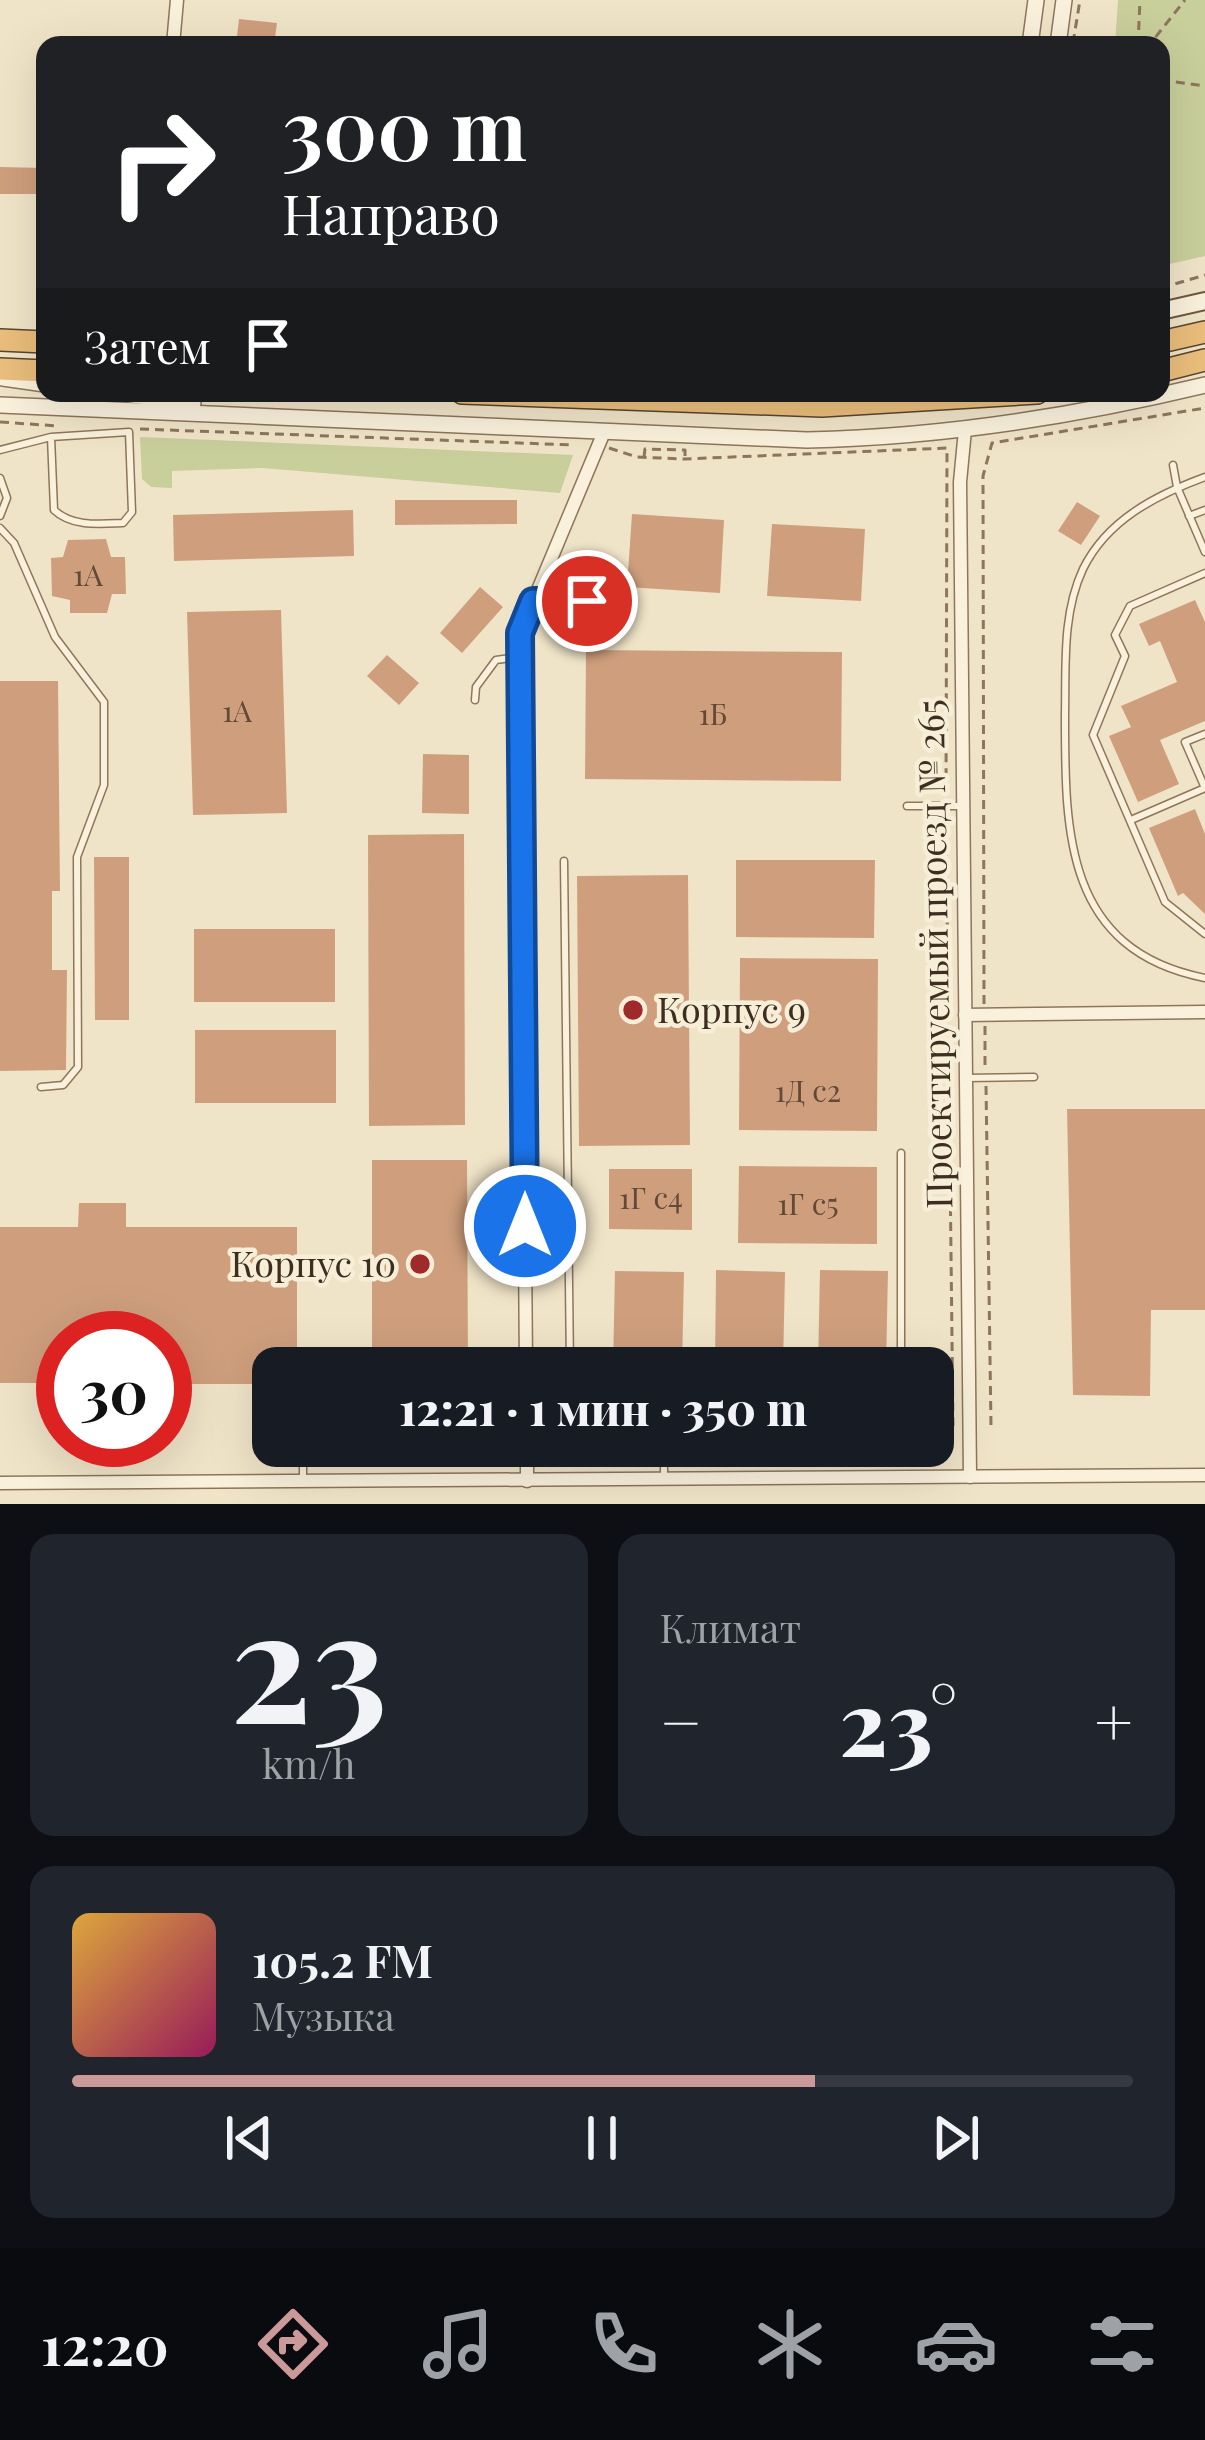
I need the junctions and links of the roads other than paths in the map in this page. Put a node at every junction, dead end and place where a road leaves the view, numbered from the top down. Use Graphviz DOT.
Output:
graph roads {
  1 [pos="177,0"];
  2 [pos="1036,0"];
  3 [pos="1064,0"];
  4 [pos="174,36"];
  5 [pos="1031,36"];
  6 [pos="1059,36"];
  7 [pos="1205,301"];
  8 [pos="1170,309"];
  9 [pos="1205,332"];
  10 [pos="0,340"];
  11 [pos="1170,340"];
  12 [pos="36,342"];
  13 [pos="1205,360"];
  14 [pos="1170,369"];
  15 [pos="36,371"];
  16 [pos="0,373"];
  17 [pos="36,382"];
  18 [pos="1205,385"];
  19 [pos="1170,393"];
  20 [pos="181,402"];
  21 [pos="711,402"];
  22 [pos="888,402"];
  23 [pos="1126,402"];
  24 [pos="0,406"];
  25 [pos="267,414"];
  26 [pos="965,430"];
  27 [pos="51,437"];
  28 [pos="606,440"];
  29 [pos="0,450"];
  30 [pos="1173,465"];
  31 [pos="1205,476"];
  32 [pos="0,478"];
  33 [pos="1177,487"];
  34 [pos="1205,510"];
  35 [pos="0,516"];
  36 [pos="1189,516"];
  37 [pos="0,529"];
  38 [pos="1205,552"];
  39 [pos="1205,573"];
  40 [pos="589,590"];
  41 [pos="536,595"];
  42 [pos="587,601"];
  43 [pos="520,657"];
  44 [pos="475,700"];
  45 [pos="1205,734"];
  46 [pos="1205,788"];
  47 [pos="907,806"];
  48 [pos="963,806"];
  49 [pos="1130,820"];
  50 [pos="564,861"];
  51 [pos="1205,934"];
  52 [pos="1205,978"];
  53 [pos="1205,1012"];
  54 [pos="965,1015"];
  55 [pos="1034,1077"];
  56 [pos="966,1078"];
  57 [pos="41,1087"];
  58 [pos="902,1153"];
  59 [pos="526,1347"];
  60 [pos="570,1347"];
  61 [pos="901,1347"];
  62 [pos="303,1467"];
  63 [pos="527,1467"];
  64 [pos="664,1467"];
  65 [pos="1205,1475"];
  66 [pos="970,1477"];
  67 [pos="664,1478"];
  68 [pos="527,1480"];
  69 [pos="303,1481"];
  70 [pos="0,1483"];
  1 -- 4 [label="street"];
  2 -- 5 [label="street"];
  3 -- 6 [label="street"];
  7 -- 8 [label="main road"];
  9 -- 11 [label="highway"];
  10 -- 12 [label="highway"];
  13 -- 14 [label="highway"];
  15 -- 16 [label="highway"];
  16 -- 17 [label="street"];
  18 -- 19 [label="street"];
  20 -- 25 [label="street"];
  21 -- 22 [label="highway"];
  23 -- 26 [label="street"];
  24 -- 25 [label="street"];
  25 -- 28 [label="street"];
  26 -- 28 [label="street"];
  26 -- 48 [label="street, Проектируемый проезд № 265"];
  27 -- 27 [label="lane"];
  27 -- 29 [label="lane"];
  28 -- 41 [label="street"];
  30 -- 33 [label="lane"];
  31 -- 33 [label="lane"];
  32 -- 35 [label="lane"];
  33 -- 36 [label="lane"];
  33 -- 52 [label="lane"];
  34 -- 36 [label="lane"];
  36 -- 38 [label="lane"];
  37 -- 57 [label="lane"];
  39 -- 49 [label="lane"];
  40 -- 41 [label="lane"];
  41 -- 42 [label="lane"];
  41 -- 43 [label="street"];
  43 -- 44 [label="lane"];
  43 -- 59 [label="street"];
  45 -- 46 [label="lane"];
  46 -- 49 [label="lane"];
  47 -- 48 [label="lane"];
  48 -- 54 [label="street, Проектируемый проезд № 265"];
  49 -- 51 [label="lane"];
  50 -- 60 [label="lane"];
  53 -- 54 [label="street"];
  54 -- 56 [label="street, Проектируемый проезд № 265"];
  55 -- 56 [label="lane"];
  56 -- 66 [label="street, Проектируемый проезд № 265"];
  58 -- 61 [label="lane"];
  62 -- 69 [label="lane"];
  63 -- 68 [label="street"];
  64 -- 67 [label="lane"];
  65 -- 66 [label="street"];
  66 -- 67 [label="street"];
  67 -- 68 [label="street"];
  68 -- 69 [label="street"];
  69 -- 70 [label="street"];
}
